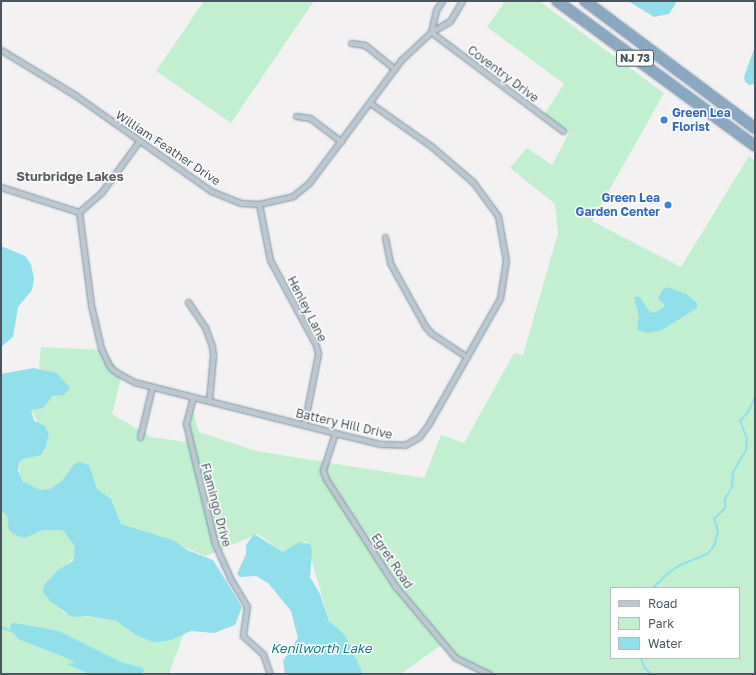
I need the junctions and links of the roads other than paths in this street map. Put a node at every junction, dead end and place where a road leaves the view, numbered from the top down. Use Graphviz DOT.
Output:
graph roads {
  1 [pos="442,1"];
  2 [pos="462,1"];
  3 [pos="557,1"];
  4 [pos="585,1"];
  5 [pos="431,32"];
  6 [pos="351,44"];
  7 [pos="1,50"];
  8 [pos="395,69"];
  9 [pos="370,103"];
  10 [pos="721,103"];
  11 [pos="712,114"];
  12 [pos="296,116"];
  13 [pos="755,128"];
  14 [pos="563,131"];
  15 [pos="139,141"];
  16 [pos="341,141"];
  17 [pos="755,146"];
  18 [pos="1,187"];
  19 [pos="259,204"];
  20 [pos="79,212"];
  21 [pos="385,237"];
  22 [pos="188,302"];
  23 [pos="467,357"];
  24 [pos="152,386"];
  25 [pos="193,397"];
  26 [pos="208,401"];
  27 [pos="304,425"];
  28 [pos="335,433"];
  29 [pos="140,437"];
  30 [pos="270,674"];
  31 [pos="489,674"];
  1 -- 5 [label="street"];
  2 -- 5 [label="street, William Feather Drive"];
  3 -- 11 [label="highway, NJ 73"];
  4 -- 10 [label="highway, NJ 73"];
  5 -- 8 [label="street, William Feather Drive"];
  5 -- 14 [label="street, Coventry Drive"];
  6 -- 8 [label="street"];
  7 -- 15 [label="street, William Feather Drive"];
  8 -- 9 [label="street, William Feather Drive"];
  9 -- 16 [label="street, William Feather Drive"];
  9 -- 23 [label="street, Battery Hill Drive"];
  10 -- 11 [label="street"];
  10 -- 13 [label="highway, NJ 73"];
  11 -- 17 [label="highway, NJ 73"];
  12 -- 16 [label="street"];
  15 -- 19 [label="street, William Feather Drive"];
  15 -- 20 [label="street"];
  16 -- 19 [label="street, William Feather Drive"];
  18 -- 20 [label="street"];
  19 -- 27 [label="street, Henley Lane"];
  20 -- 24 [label="street, Battery Hill Drive"];
  21 -- 23 [label="street"];
  22 -- 26 [label="street"];
  23 -- 28 [label="street, Battery Hill Drive"];
  24 -- 25 [label="street, Battery Hill Drive"];
  24 -- 29 [label="street"];
  25 -- 26 [label="street, Battery Hill Drive"];
  25 -- 30 [label="street, Flamingo Drive"];
  26 -- 27 [label="street, Battery Hill Drive"];
  27 -- 28 [label="street, Battery Hill Drive"];
  28 -- 31 [label="street, Egret Road"];
}
